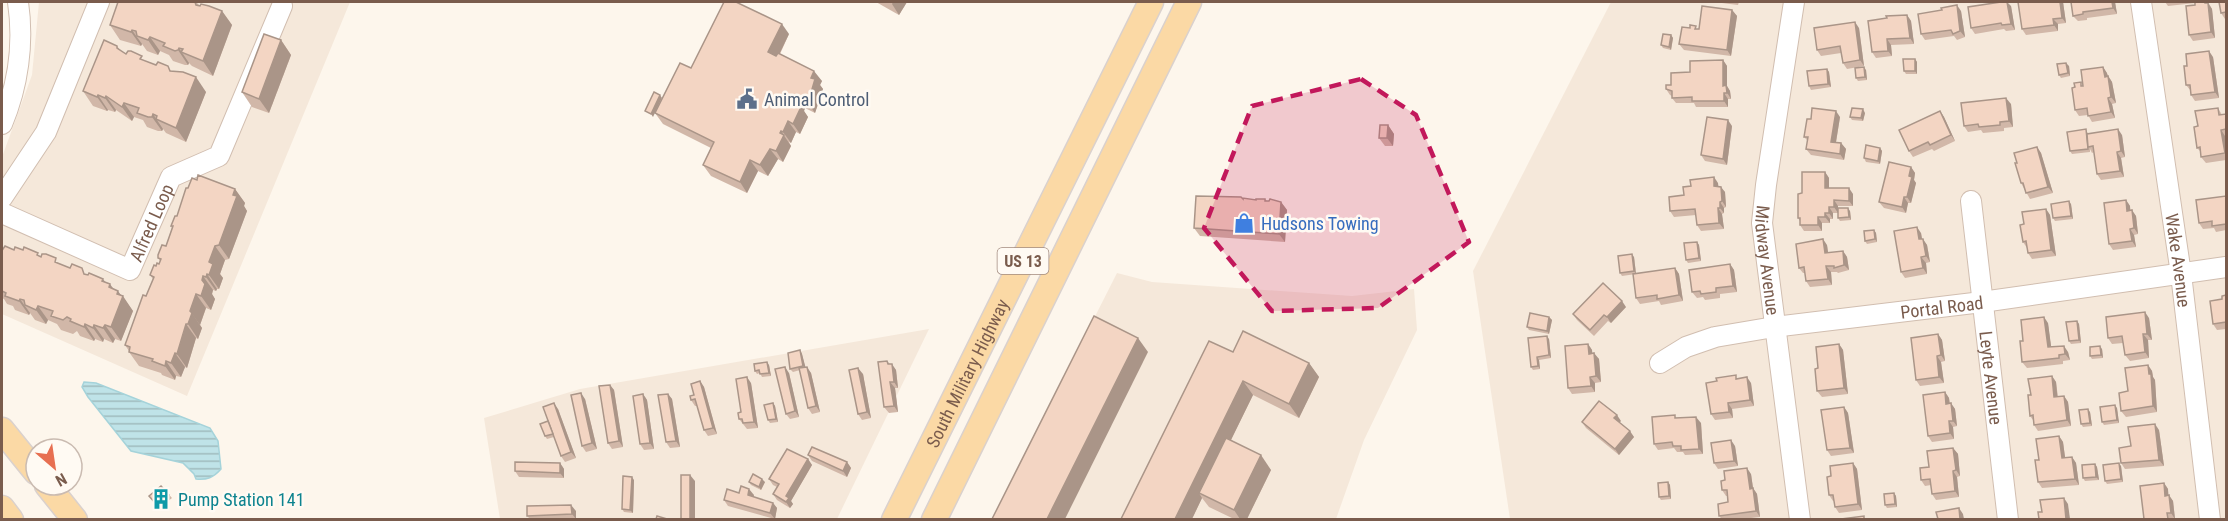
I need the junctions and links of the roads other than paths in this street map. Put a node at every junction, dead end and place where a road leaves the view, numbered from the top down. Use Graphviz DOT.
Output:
graph roads {
  1 [pos="18,2"];
  2 [pos="99,2"];
  3 [pos="1151,2"];
  4 [pos="1189,2"];
  5 [pos="1794,2"];
  6 [pos="2141,2"];
  7 [pos="281,3"];
  8 [pos="2,124"];
  9 [pos="2,198"];
  10 [pos="1971,201"];
  11 [pos="2,213"];
  12 [pos="2226,267"];
  13 [pos="2181,274"];
  14 [pos="1982,302"];
  15 [pos="1774,327"];
  16 [pos="1660,363"];
  17 [pos="2,430"];
  18 [pos="24,457"];
  19 [pos="56,497"];
  20 [pos="2,508"];
  21 [pos="11,519"];
  22 [pos="75,519"];
  23 [pos="894,519"];
  24 [pos="934,519"];
  25 [pos="1800,519"];
  26 [pos="2008,519"];
  27 [pos="2210,519"];
  1 -- 8 [label="street"];
  2 -- 9 [label="street"];
  3 -- 23 [label="main road, South Military Highway / US 13"];
  4 -- 24 [label="main road, South Military Highway / US 13"];
  5 -- 15 [label="street, Midway Avenue"];
  6 -- 13 [label="street, Wake Avenue"];
  7 -- 11 [label="street, Alfred Loop"];
  10 -- 14 [label="street, Leyte Avenue"];
  12 -- 13 [label="street, Portal Road"];
  13 -- 14 [label="street, Portal Road"];
  13 -- 27 [label="street, Wake Avenue"];
  14 -- 15 [label="street, Portal Road"];
  14 -- 26 [label="street, Leyte Avenue"];
  15 -- 16 [label="street, Portal Road"];
  15 -- 25 [label="street, Midway Avenue"];
  17 -- 18 [label="main road"];
  19 -- 22 [label="main road"];
  20 -- 21 [label="main road"];
}
